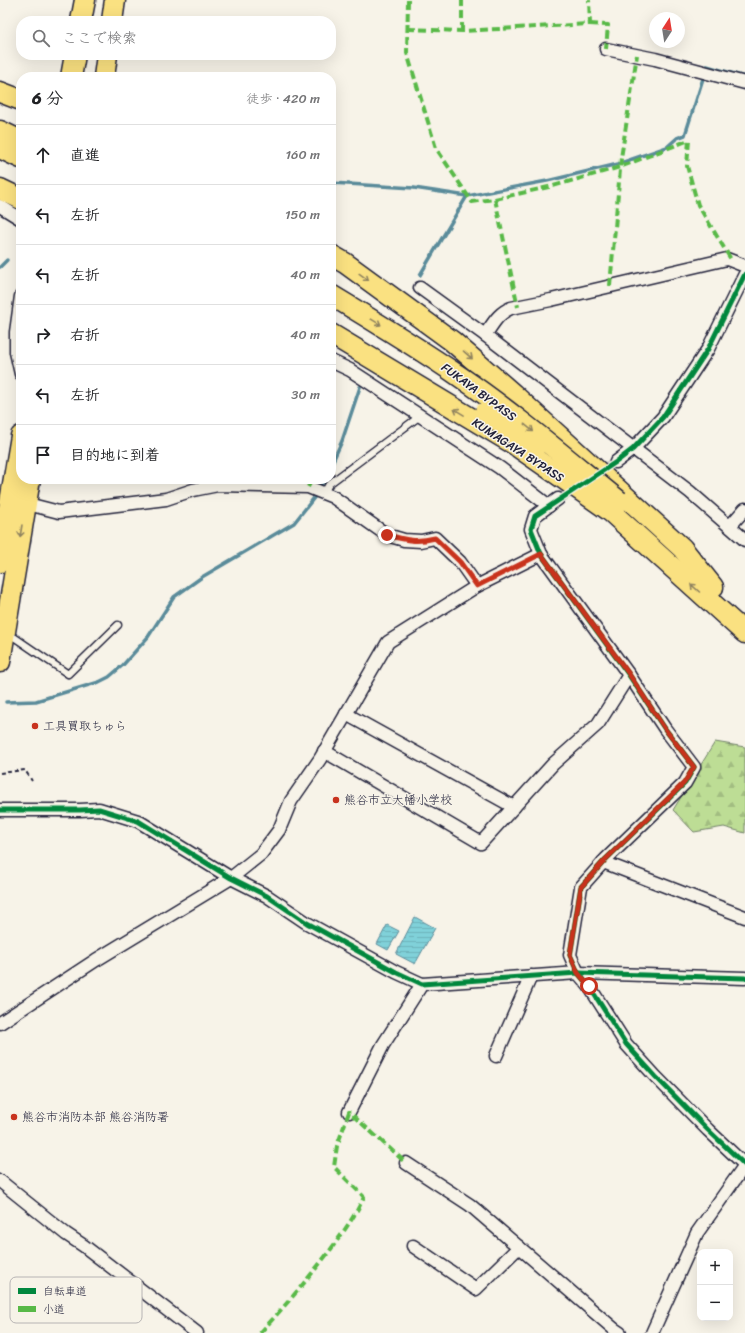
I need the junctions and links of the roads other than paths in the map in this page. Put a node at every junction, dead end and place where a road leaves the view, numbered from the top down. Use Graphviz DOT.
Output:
graph roads {
  1 [pos="85,0"];
  2 [pos="115,0"];
  3 [pos="82,16"];
  4 [pos="113,16"];
  5 [pos="606,49"];
  6 [pos="74,60"];
  7 [pos="106,60"];
  8 [pos="72,72"];
  9 [pos="105,72"];
  10 [pos="745,83"];
  11 [pos="0,92"];
  12 [pos="16,98"];
  13 [pos="0,131"];
  14 [pos="16,138"];
  15 [pos="0,148"];
  16 [pos="16,156"];
  17 [pos="0,189"];
  18 [pos="16,197"];
  19 [pos="0,206"];
  20 [pos="16,216"];
  21 [pos="336,258"];
  22 [pos="745,266"];
  23 [pos="745,274"];
  24 [pos="420,288"];
  25 [pos="336,298"];
  26 [pos="336,314"];
  27 [pos="16,332"];
  28 [pos="485,335"];
  29 [pos="336,337"];
  30 [pos="16,352"];
  31 [pos="336,363"];
  32 [pos="420,416"];
  33 [pos="633,449"];
  34 [pos="616,462"];
  35 [pos="336,479"];
  36 [pos="19,484"];
  37 [pos="27,484"];
  38 [pos="329,484"];
  39 [pos="324,493"];
  40 [pos="18,502"];
  41 [pos="615,506"];
  42 [pos="745,509"];
  43 [pos="730,526"];
  44 [pos="745,540"];
  45 [pos="541,554"];
  46 [pos="0,562"];
  47 [pos="477,586"];
  48 [pos="713,587"];
  49 [pos="745,618"];
  50 [pos="118,625"];
  51 [pos="5,631"];
  52 [pos="745,633"];
  53 [pos="0,662"];
  54 [pos="629,674"];
  55 [pos="346,714"];
  56 [pos="324,751"];
  57 [pos="514,807"];
  58 [pos="0,810"];
  59 [pos="603,862"];
  60 [pos="231,878"];
  61 [pos="745,917"];
  62 [pos="578,973"];
  63 [pos="531,976"];
  64 [pos="745,978"];
  65 [pos="422,984"];
  66 [pos="0,1023"];
  67 [pos="496,1056"];
  68 [pos="349,1112"];
  69 [pos="406,1163"];
  70 [pos="745,1165"];
  71 [pos="0,1180"];
  72 [pos="413,1246"];
  73 [pos="519,1247"];
  74 [pos="123,1277"];
  75 [pos="142,1291"];
  76 [pos="197,1333"];
  77 [pos="620,1333"];
  78 [pos="652,1333"];
  1 -- 3 [label="highway"];
  2 -- 4 [label="highway"];
  5 -- 10 [label="street"];
  6 -- 8 [label="highway"];
  7 -- 9 [label="highway"];
  11 -- 12 [label="highway"];
  13 -- 14 [label="highway"];
  15 -- 16 [label="highway"];
  17 -- 18 [label="highway"];
  19 -- 20 [label="street"];
  21 -- 48 [label="highway, one-way"];
  22 -- 28 [label="street"];
  23 -- 33 [label="street"];
  24 -- 28 [label="street"];
  25 -- 41 [label="highway, FUKAYA BYPASS, one-way, bridge"];
  26 -- 41 [label="highway, FUKAYA BYPASS, bridge"];
  27 -- 30 [label="street"];
  28 -- 33 [label="street"];
  41 -- 29 [label="highway, KUMAGAYA BYPASS, one-way, bridge"];
  31 -- 32 [label="street"];
  32 -- 35 [label="lane"];
  32 -- 45 [label="street"];
  33 -- 34 [label="street"];
  33 -- 43 [label="street"];
  36 -- 40 [label="highway"];
  37 -- 40 [label="highway"];
  38 -- 39 [label="lane"];
  39 -- 40 [label="street"];
  39 -- 47 [label="street"];
  40 -- 46 [label="highway"];
  40 -- 51 [label="highway, one-way"];
  41 -- 48 [label="highway, KUMAGAYA BYPASS"];
  52 -- 41 [label="highway, KUMAGAYA BYPASS, one-way"];
  42 -- 43 [label="street"];
  43 -- 44 [label="street"];
  45 -- 47 [label="street"];
  45 -- 54 [label="street"];
  47 -- 55 [label="street"];
  48 -- 49 [label="highway, KUMAGAYA BYPASS"];
  50 -- 51 [label="lane"];
  51 -- 53 [label="highway"];
  54 -- 57 [label="street"];
  54 -- 59 [label="street"];
  55 -- 56 [label="street"];
  55 -- 57 [label="street"];
  56 -- 57 [label="street"];
  56 -- 60 [label="street"];
  58 -- 60 [label="street"];
  59 -- 61 [label="street"];
  59 -- 62 [label="street"];
  60 -- 65 [label="street"];
  60 -- 66 [label="street"];
  62 -- 63 [label="street"];
  62 -- 64 [label="street"];
  62 -- 70 [label="street"];
  63 -- 65 [label="street"];
  63 -- 67 [label="street"];
  65 -- 68 [label="street"];
  69 -- 73 [label="street"];
  70 -- 78 [label="street"];
  71 -- 74 [label="street"];
  72 -- 73 [label="street"];
  73 -- 77 [label="street"];
  75 -- 76 [label="street"];
}
